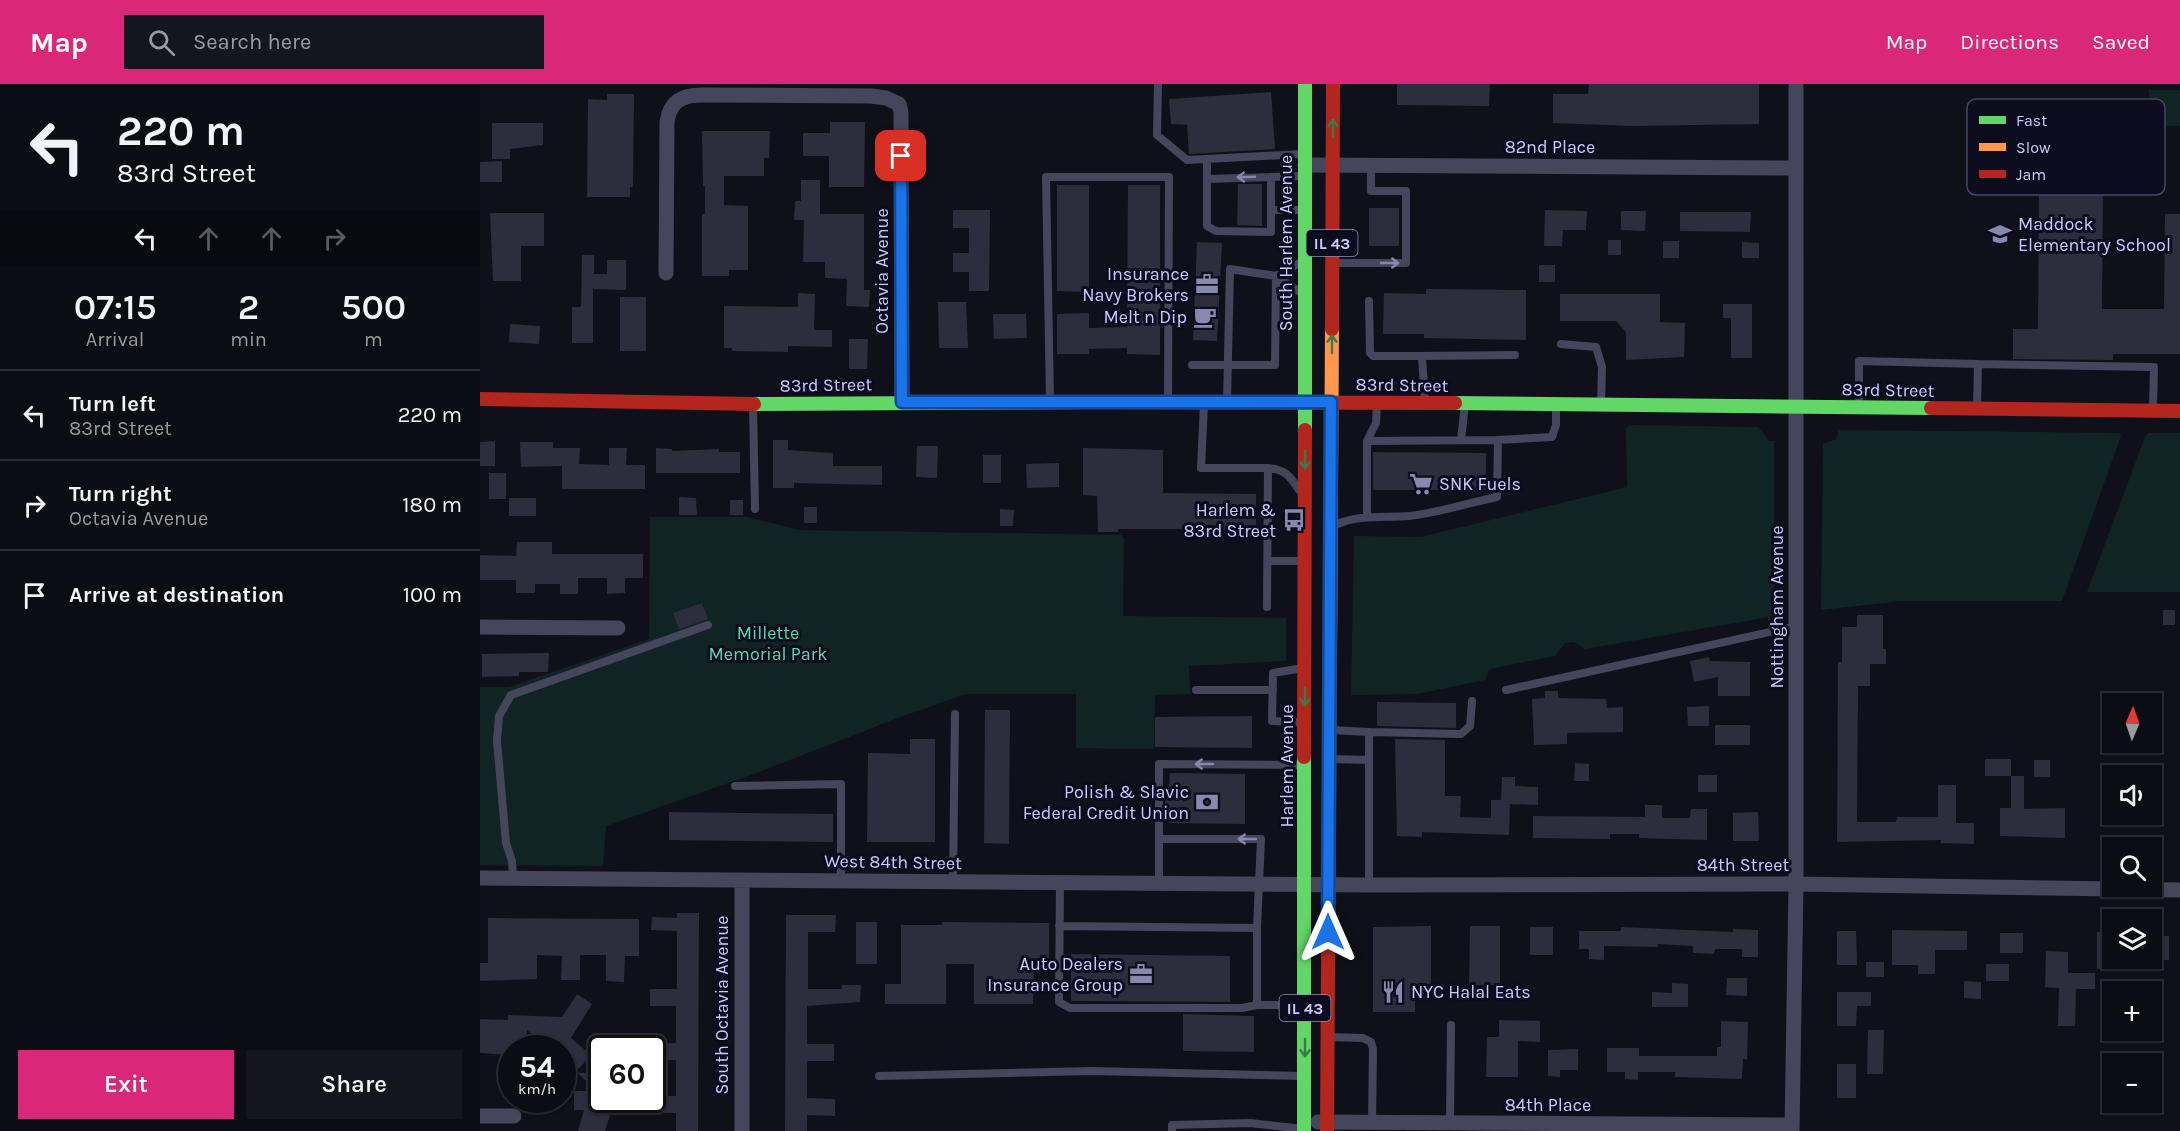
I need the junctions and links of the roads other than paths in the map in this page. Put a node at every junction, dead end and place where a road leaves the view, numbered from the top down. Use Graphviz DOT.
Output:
graph roads {
  1 [pos="1158,84"];
  2 [pos="1305,84"];
  3 [pos="1333,84"];
  4 [pos="1797,84"];
  5 [pos="1207,159"];
  6 [pos="1304,165"];
  7 [pos="1332,165"];
  8 [pos="1371,166"];
  9 [pos="1796,168"];
  10 [pos="1271,177"];
  11 [pos="1207,179"];
  12 [pos="1271,210"];
  13 [pos="1304,210"];
  14 [pos="1304,260"];
  15 [pos="1332,263"];
  16 [pos="666,273"];
  17 [pos="1276,276"];
  18 [pos="1304,294"];
  19 [pos="1369,301"];
  20 [pos="1562,344"];
  21 [pos="1515,355"];
  22 [pos="1422,356"];
  23 [pos="1192,364"];
  24 [pos="1228,364"];
  25 [pos="1978,364"];
  26 [pos="480,399"];
  27 [pos="902,402"];
  28 [pos="1050,402"];
  29 [pos="1168,402"];
  30 [pos="1204,402"];
  31 [pos="1227,402"];
  32 [pos="1305,402"];
  33 [pos="1331,402"];
  34 [pos="1377,403"];
  35 [pos="753,404"];
  36 [pos="1425,404"];
  37 [pos="1465,404"];
  38 [pos="1556,405"];
  39 [pos="1601,406"];
  40 [pos="1798,407"];
  41 [pos="1859,408"];
  42 [pos="1977,409"];
  43 [pos="2153,411"];
  44 [pos="2180,411"];
  45 [pos="1461,440"];
  46 [pos="1498,440"];
  47 [pos="1367,441"];
  48 [pos="1268,468"];
  49 [pos="1305,499"];
  50 [pos="755,509"];
  51 [pos="1367,517"];
  52 [pos="1330,527"];
  53 [pos="1268,561"];
  54 [pos="1305,561"];
  55 [pos="1267,607"];
  56 [pos="708,625"];
  57 [pos="1797,626"];
  58 [pos="480,627"];
  59 [pos="618,628"];
  60 [pos="1305,668"];
  61 [pos="1196,690"];
  62 [pos="1273,690"];
  63 [pos="1506,690"];
  64 [pos="1472,701"];
  65 [pos="955,714"];
  66 [pos="1305,722"];
  67 [pos="1329,730"];
  68 [pos="1369,732"];
  69 [pos="1329,759"];
  70 [pos="1369,760"];
  71 [pos="1305,765"];
  72 [pos="735,786"];
  73 [pos="1159,839"];
  74 [pos="480,878"];
  75 [pos="513,878"];
  76 [pos="742,880"];
  77 [pos="841,881"];
  78 [pos="952,882"];
  79 [pos="1060,883"];
  80 [pos="1159,883"];
  81 [pos="1258,884"];
  82 [pos="1305,884"];
  83 [pos="1796,884"];
  84 [pos="1329,885"];
  85 [pos="1369,885"];
  86 [pos="2180,890"];
  87 [pos="1059,926"];
  88 [pos="1257,928"];
  89 [pos="1257,1005"];
  90 [pos="1305,1005"];
  91 [pos="1451,1025"];
  92 [pos="1328,1037"];
  93 [pos="879,1076"];
  94 [pos="1305,1076"];
  95 [pos="480,1116"];
  96 [pos="514,1116"];
  97 [pos="1372,1123"];
  98 [pos="1450,1123"];
  99 [pos="1304,1127"];
  100 [pos="1327,1127"];
  101 [pos="1406,1127"];
  102 [pos="1482,1127"];
  103 [pos="1269,1128"];
  104 [pos="1792,1128"];
  105 [pos="742,1131"];
  106 [pos="1172,1131"];
  1 -- 5 [label="lane"];
  2 -- 6 [label="main road, South Harlem Avenue / IL 43"];
  7 -- 3 [label="main road, IL 43, one-way"];
  4 -- 9 [label="street, Nottingham Avenue"];
  5 -- 6 [label="lane"];
  5 -- 11 [label="lane"];
  6 -- 7 [label="street, 82nd Place"];
  6 -- 10 [label="lane"];
  6 -- 13 [label="main road, South Harlem Avenue / IL 43"];
  7 -- 8 [label="street, 82nd Place"];
  7 -- 15 [label="main road, IL 43"];
  8 -- 9 [label="street, 82nd Place"];
  15 -- 8 [label="lane, one-way"];
  9 -- 40 [label="street, Nottingham Avenue"];
  10 -- 11 [label="lane, one-way"];
  10 -- 12 [label="lane"];
  11 -- 12 [label="lane"];
  12 -- 13 [label="lane"];
  13 -- 14 [label="main road, South Harlem Avenue / IL 43"];
  14 -- 17 [label="lane"];
  14 -- 18 [label="main road, South Harlem Avenue / IL 43"];
  33 -- 15 [label="main road, IL 43, one-way"];
  16 -- 27 [label="street, Octavia Avenue"];
  17 -- 18 [label="lane"];
  17 -- 24 [label="lane"];
  17 -- 24 [label="lane"];
  18 -- 32 [label="main road, South Harlem Avenue / IL 43"];
  19 -- 22 [label="lane"];
  20 -- 39 [label="lane"];
  21 -- 22 [label="lane"];
  22 -- 36 [label="lane"];
  23 -- 24 [label="lane"];
  24 -- 31 [label="lane"];
  25 -- 41 [label="lane"];
  25 -- 42 [label="lane"];
  25 -- 43 [label="lane"];
  26 -- 35 [label="main road, 83rd Street"];
  27 -- 28 [label="main road, 83rd Street"];
  27 -- 35 [label="main road, 83rd Street"];
  28 -- 29 [label="main road, 83rd Street"];
  28 -- 29 [label="lane"];
  29 -- 30 [label="main road, 83rd Street"];
  30 -- 31 [label="main road, 83rd Street"];
  30 -- 48 [label="lane"];
  31 -- 32 [label="main road, 83rd Street"];
  32 -- 33 [label="main road, 83rd Street"];
  32 -- 49 [label="main road, Harlem Avenue / IL 43, one-way"];
  33 -- 34 [label="main road, 83rd Street"];
  33 -- 52 [label="main road, IL 43"];
  34 -- 36 [label="main road, 83rd Street"];
  34 -- 47 [label="lane"];
  35 -- 50 [label="lane"];
  36 -- 37 [label="main road, 83rd Street"];
  37 -- 38 [label="main road, 83rd Street"];
  37 -- 45 [label="lane"];
  38 -- 39 [label="main road, 83rd Street"];
  38 -- 46 [label="lane"];
  39 -- 40 [label="main road, 83rd Street"];
  40 -- 41 [label="main road, 83rd Street"];
  40 -- 57 [label="street, Nottingham Avenue"];
  41 -- 42 [label="main road, 83rd Street"];
  42 -- 43 [label="main road, 83rd Street"];
  43 -- 44 [label="main road, 83rd Street"];
  45 -- 46 [label="lane"];
  45 -- 47 [label="lane"];
  46 -- 51 [label="lane"];
  47 -- 51 [label="lane"];
  48 -- 49 [label="lane"];
  48 -- 53 [label="lane"];
  49 -- 54 [label="main road, Harlem Avenue / IL 43"];
  51 -- 52 [label="lane"];
  52 -- 67 [label="main road, IL 43"];
  53 -- 54 [label="lane"];
  53 -- 55 [label="lane"];
  54 -- 60 [label="main road, Harlem Avenue / IL 43"];
  56 -- 75 [label="lane"];
  57 -- 63 [label="lane"];
  57 -- 83 [label="street, Nottingham Avenue"];
  58 -- 59 [label="street"];
  60 -- 62 [label="lane"];
  60 -- 66 [label="main road, Harlem Avenue / IL 43, one-way"];
  61 -- 62 [label="lane"];
  62 -- 66 [label="lane"];
  64 -- 68 [label="lane"];
  65 -- 78 [label="lane"];
  66 -- 71 [label="main road, Harlem Avenue / IL 43"];
  67 -- 68 [label="lane"];
  67 -- 69 [label="main road, IL 43"];
  68 -- 70 [label="lane"];
  69 -- 70 [label="lane"];
  69 -- 84 [label="main road, IL 43"];
  70 -- 85 [label="lane"];
  71 -- 73 [label="lane, one-way"];
  71 -- 82 [label="main road, Harlem Avenue / IL 43"];
  72 -- 77 [label="lane"];
  73 -- 80 [label="lane"];
  81 -- 73 [label="lane, one-way"];
  74 -- 75 [label="street, West 84th Street"];
  75 -- 76 [label="street, West 84th Street"];
  76 -- 77 [label="street, West 84th Street"];
  76 -- 105 [label="street, South Octavia Avenue"];
  77 -- 78 [label="street, West 84th Street"];
  78 -- 79 [label="street, West 84th Street"];
  79 -- 80 [label="street, West 84th Street"];
  79 -- 87 [label="lane"];
  80 -- 81 [label="street, West 84th Street"];
  81 -- 82 [label="street, West 84th Street"];
  81 -- 88 [label="lane"];
  82 -- 84 [label="street, 84th Street"];
  82 -- 90 [label="main road, Harlem Avenue / IL 43"];
  83 -- 85 [label="street, 84th Street"];
  83 -- 86 [label="street, 84th Street"];
  83 -- 104 [label="street, Nottingham Avenue"];
  84 -- 85 [label="street, 84th Street"];
  84 -- 92 [label="main road, IL 43"];
  87 -- 88 [label="lane"];
  87 -- 89 [label="lane"];
  88 -- 89 [label="lane"];
  89 -- 90 [label="lane"];
  90 -- 94 [label="main road, Harlem Avenue / IL 43, one-way"];
  91 -- 98 [label="lane"];
  92 -- 97 [label="lane"];
  92 -- 100 [label="main road, IL 43"];
  93 -- 94 [label="lane"];
  94 -- 99 [label="main road, Harlem Avenue / IL 43"];
  95 -- 96 [label="street"];
  97 -- 100 [label="street, 84th Place"];
  97 -- 101 [label="street, 84th Place"];
  98 -- 101 [label="street, 84th Place"];
  98 -- 102 [label="street, 84th Place"];
  99 -- 100 [label="street, 84th Place"];
  99 -- 103 [label="lane"];
  102 -- 104 [label="street, 84th Place"];
  103 -- 106 [label="lane"];
}
